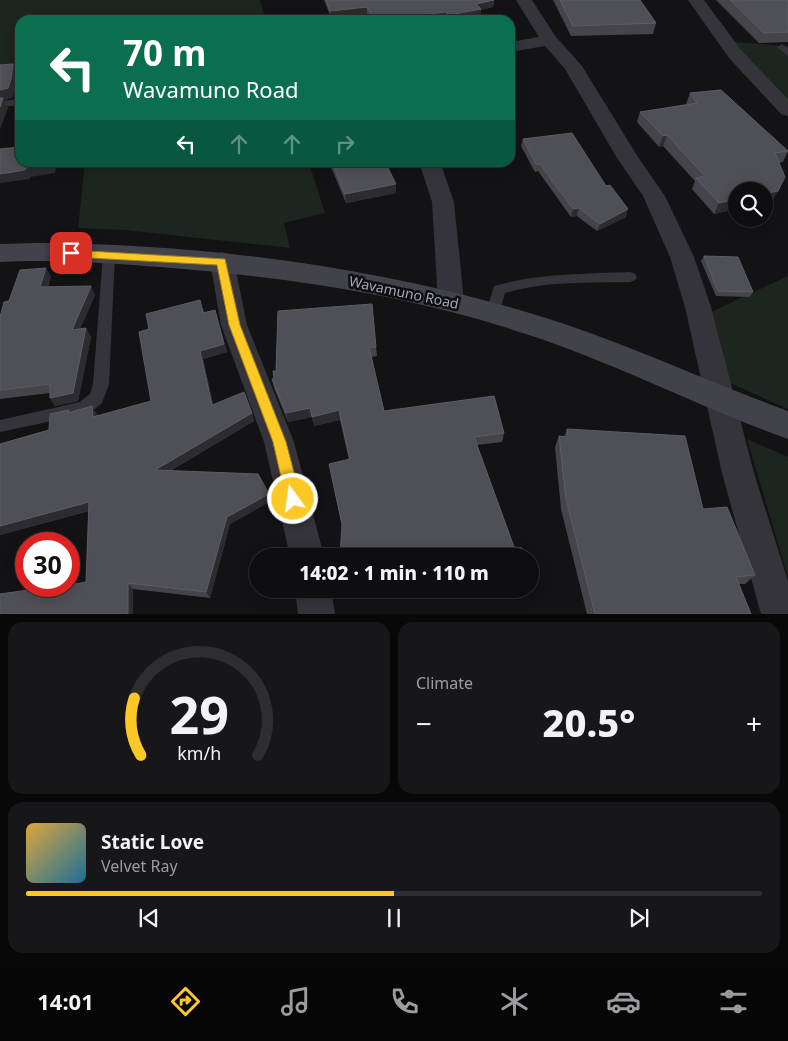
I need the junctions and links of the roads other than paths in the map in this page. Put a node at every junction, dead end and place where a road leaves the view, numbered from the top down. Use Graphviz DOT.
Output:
graph roads {
  1 [pos="524,0"];
  2 [pos="696,0"];
  3 [pos="549,40"];
  4 [pos="515,46"];
  5 [pos="15,102"];
  6 [pos="0,104"];
  7 [pos="788,110"];
  8 [pos="431,167"];
  9 [pos="0,253"];
  10 [pos="109,254"];
  11 [pos="222,262"];
  12 [pos="630,277"];
  13 [pos="451,301"];
  14 [pos="493,313"];
  15 [pos="718,399"];
  16 [pos="788,425"];
  17 [pos="2,426"];
  18 [pos="305,548"];
  19 [pos="314,598"];
  20 [pos="317,614"];
  21 [pos="780,614"];
  1 -- 3 [label="street"];
  2 -- 7 [label="street"];
  3 -- 4 [label="street"];
  3 -- 15 [label="street"];
  5 -- 6 [label="lane"];
  8 -- 13 [label="street"];
  9 -- 10 [label="main road, Wavamuno Road"];
  10 -- 11 [label="main road, Wavamuno Road"];
  10 -- 17 [label="lane"];
  11 -- 13 [label="main road, Wavamuno Road"];
  11 -- 18 [label="street"];
  12 -- 14 [label="lane"];
  13 -- 14 [label="main road, Wavamuno Road"];
  14 -- 15 [label="main road, Wavamuno Road"];
  15 -- 16 [label="main road, Wavamuno Road"];
  15 -- 21 [label="street"];
  19 -- 20 [label="street"];
}
